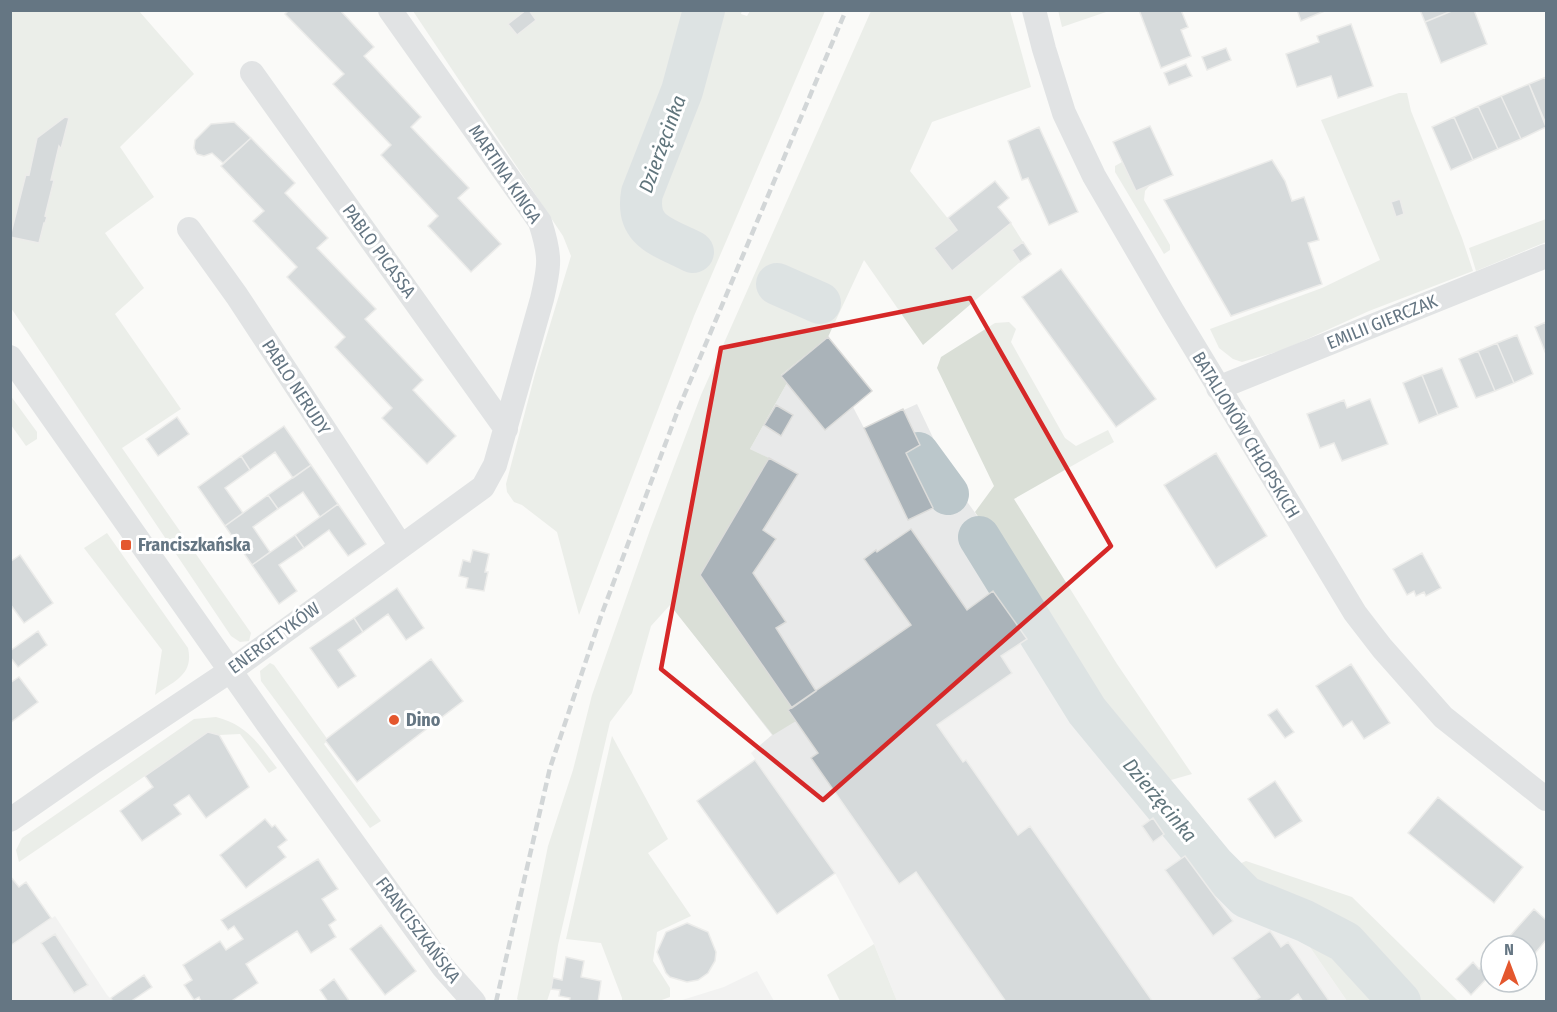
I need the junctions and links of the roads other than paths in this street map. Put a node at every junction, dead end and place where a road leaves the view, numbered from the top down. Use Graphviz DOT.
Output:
graph roads {
  1 [pos="390,10"];
  2 [pos="1034,10"];
  3 [pos="252,73"];
  4 [pos="189,229"];
  5 [pos="1546,256"];
  6 [pos="10,357"];
  7 [pos="1218,388"];
  8 [pos="506,429"];
  9 [pos="401,546"];
  10 [pos="230,671"];
  11 [pos="1546,799"];
  12 [pos="10,820"];
  13 [pos="474,1002"];
  1 -- 8 [label="street, MARTINA KINGA"];
  2 -- 7 [label="street, BATALIONÓW CHŁOPSKICH"];
  3 -- 8 [label="street, PABLO PICASSA"];
  4 -- 9 [label="street, PABLO NERUDY"];
  5 -- 7 [label="street, EMILII GIERCZAK"];
  6 -- 10 [label="street, FRANCISZKAŃSKA"];
  7 -- 11 [label="street, BATALIONÓW CHŁOPSKICH"];
  8 -- 9 [label="street, ENERGETYKÓW"];
  9 -- 10 [label="street, ENERGETYKÓW"];
  10 -- 12 [label="street, ENERGETYKÓW"];
  10 -- 13 [label="street, FRANCISZKAŃSKA"];
}
